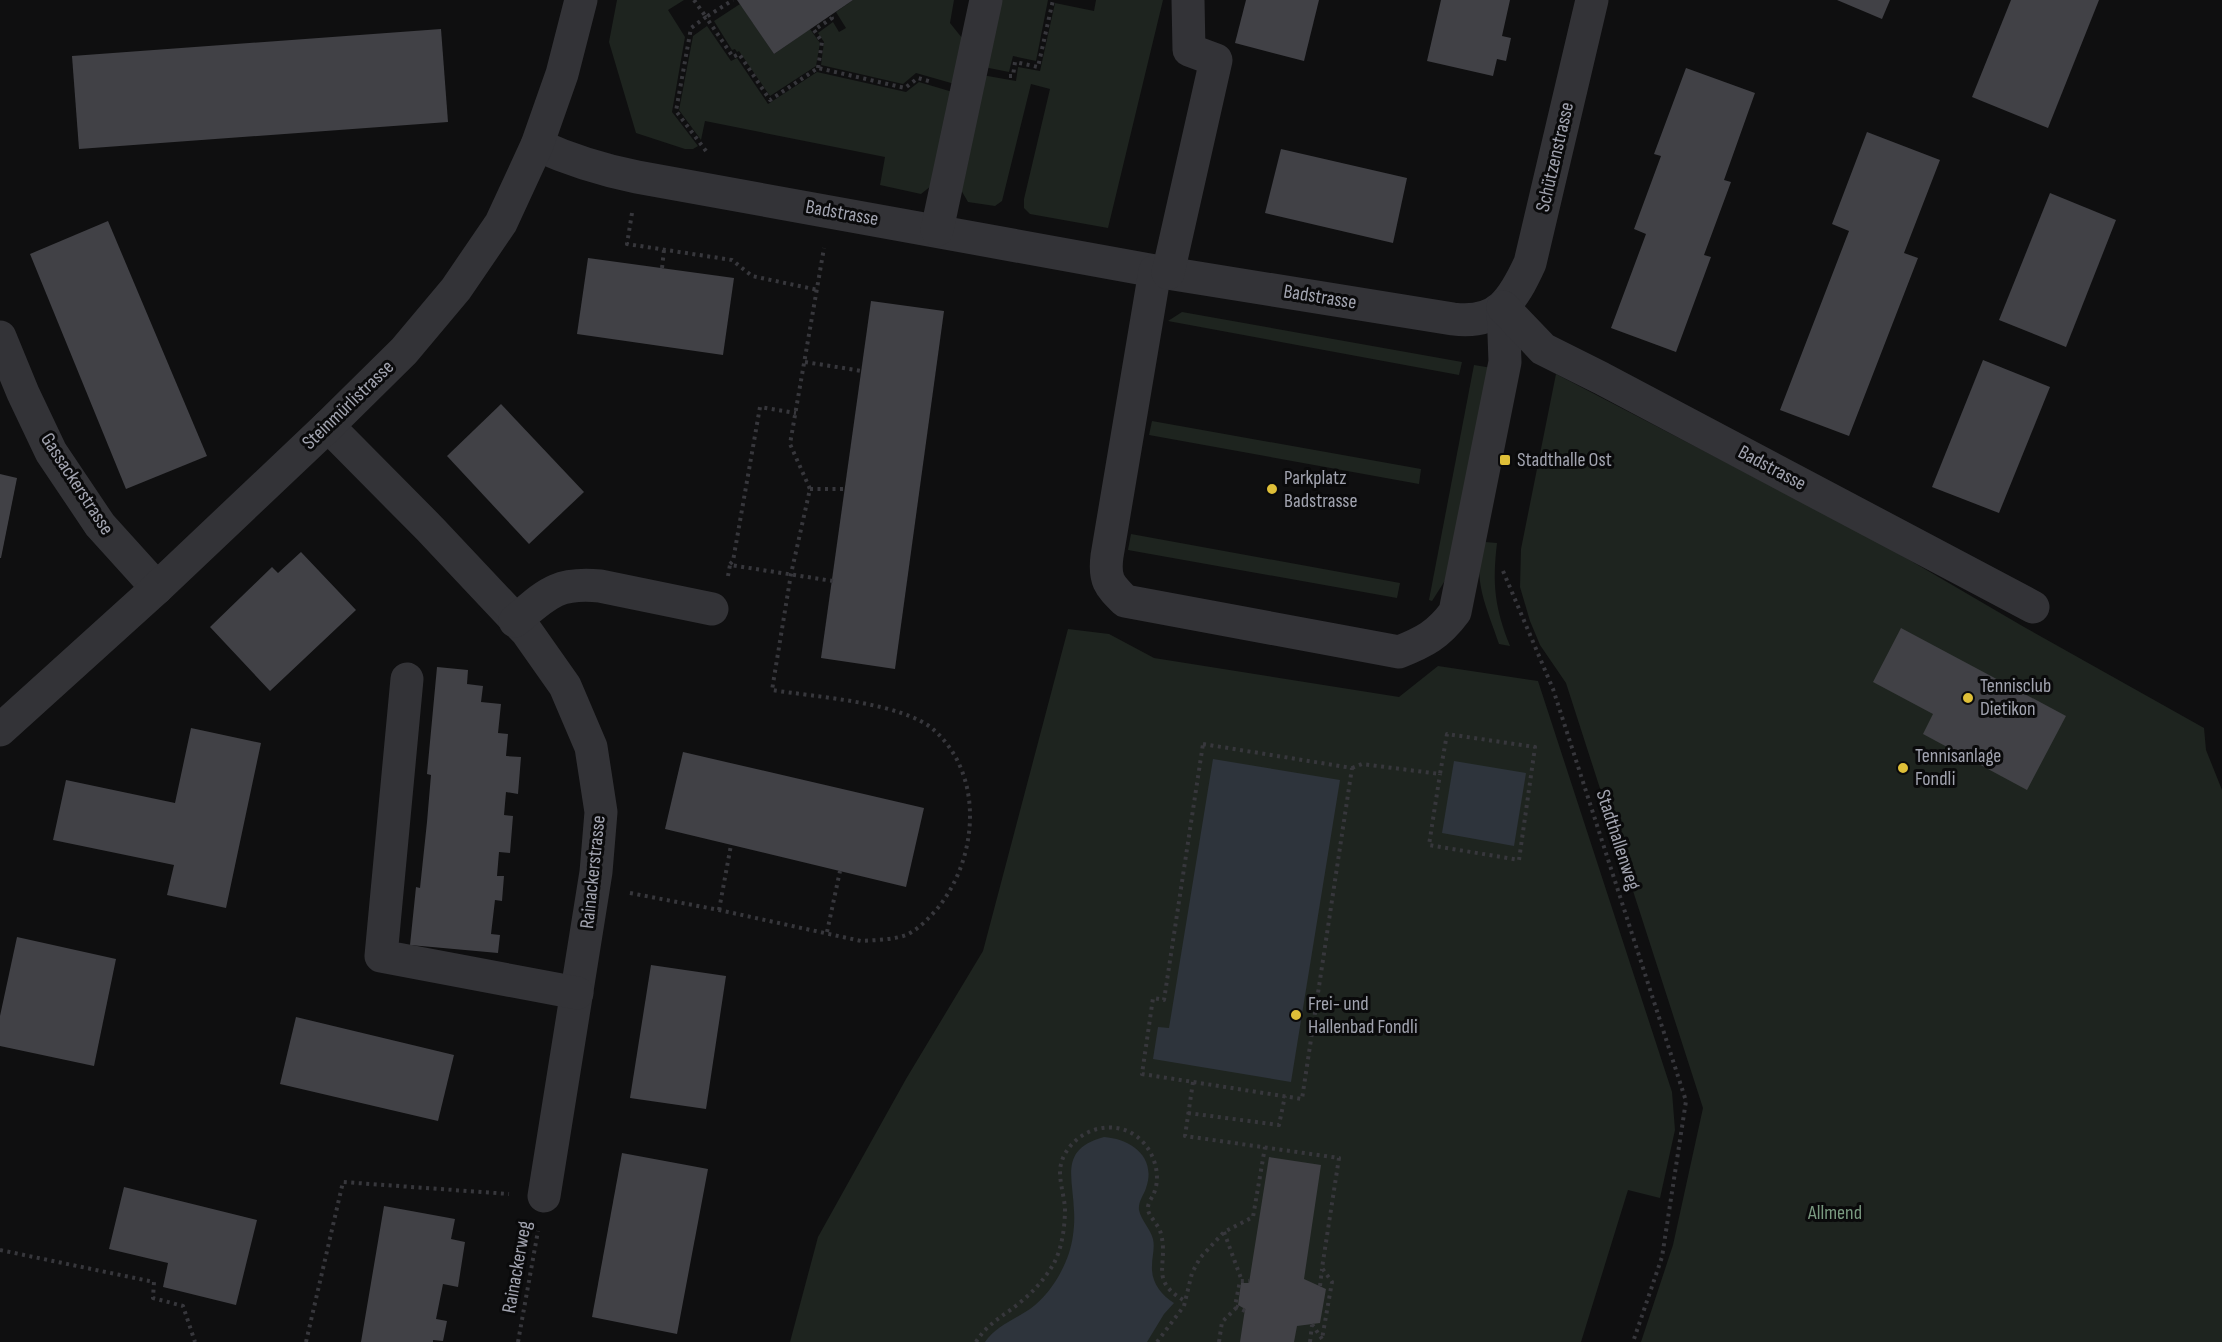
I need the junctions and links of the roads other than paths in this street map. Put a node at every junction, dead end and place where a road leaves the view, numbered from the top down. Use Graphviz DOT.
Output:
graph roads {
  1 [pos="581,0"];
  2 [pos="986,0"];
  3 [pos="1188,0"];
  4 [pos="1592,0"];
  5 [pos="537,145"];
  6 [pos="937,230"];
  7 [pos="1161,272"];
  8 [pos="1503,308"];
  9 [pos="0,337"];
  10 [pos="328,426"];
  11 [pos="157,588"];
  12 [pos="2032,607"];
  13 [pos="712,609"];
  14 [pos="515,621"];
  15 [pos="407,679"];
  16 [pos="0,730"];
  17 [pos="577,993"];
  18 [pos="544,1197"];
  1 -- 5 [label="street, Steinmürlistrasse"];
  2 -- 6 [label="street"];
  3 -- 7 [label="street"];
  4 -- 8 [label="street, Schützenstrasse"];
  5 -- 6 [label="street, Badstrasse"];
  5 -- 10 [label="street, Steinmürlistrasse"];
  6 -- 7 [label="street, Badstrasse"];
  7 -- 8 [label="street, Badstrasse"];
  7 -- 8 [label="street"];
  8 -- 12 [label="street, Badstrasse"];
  9 -- 11 [label="street, Gassackerstrasse"];
  10 -- 11 [label="street, Steinmürlistrasse"];
  10 -- 14 [label="street, Rainackerstrasse"];
  11 -- 16 [label="street, Steinmürlistrasse"];
  13 -- 14 [label="street"];
  14 -- 17 [label="street, Rainackerstrasse"];
  15 -- 17 [label="street"];
  17 -- 18 [label="street, Rainackerstrasse"];
}
